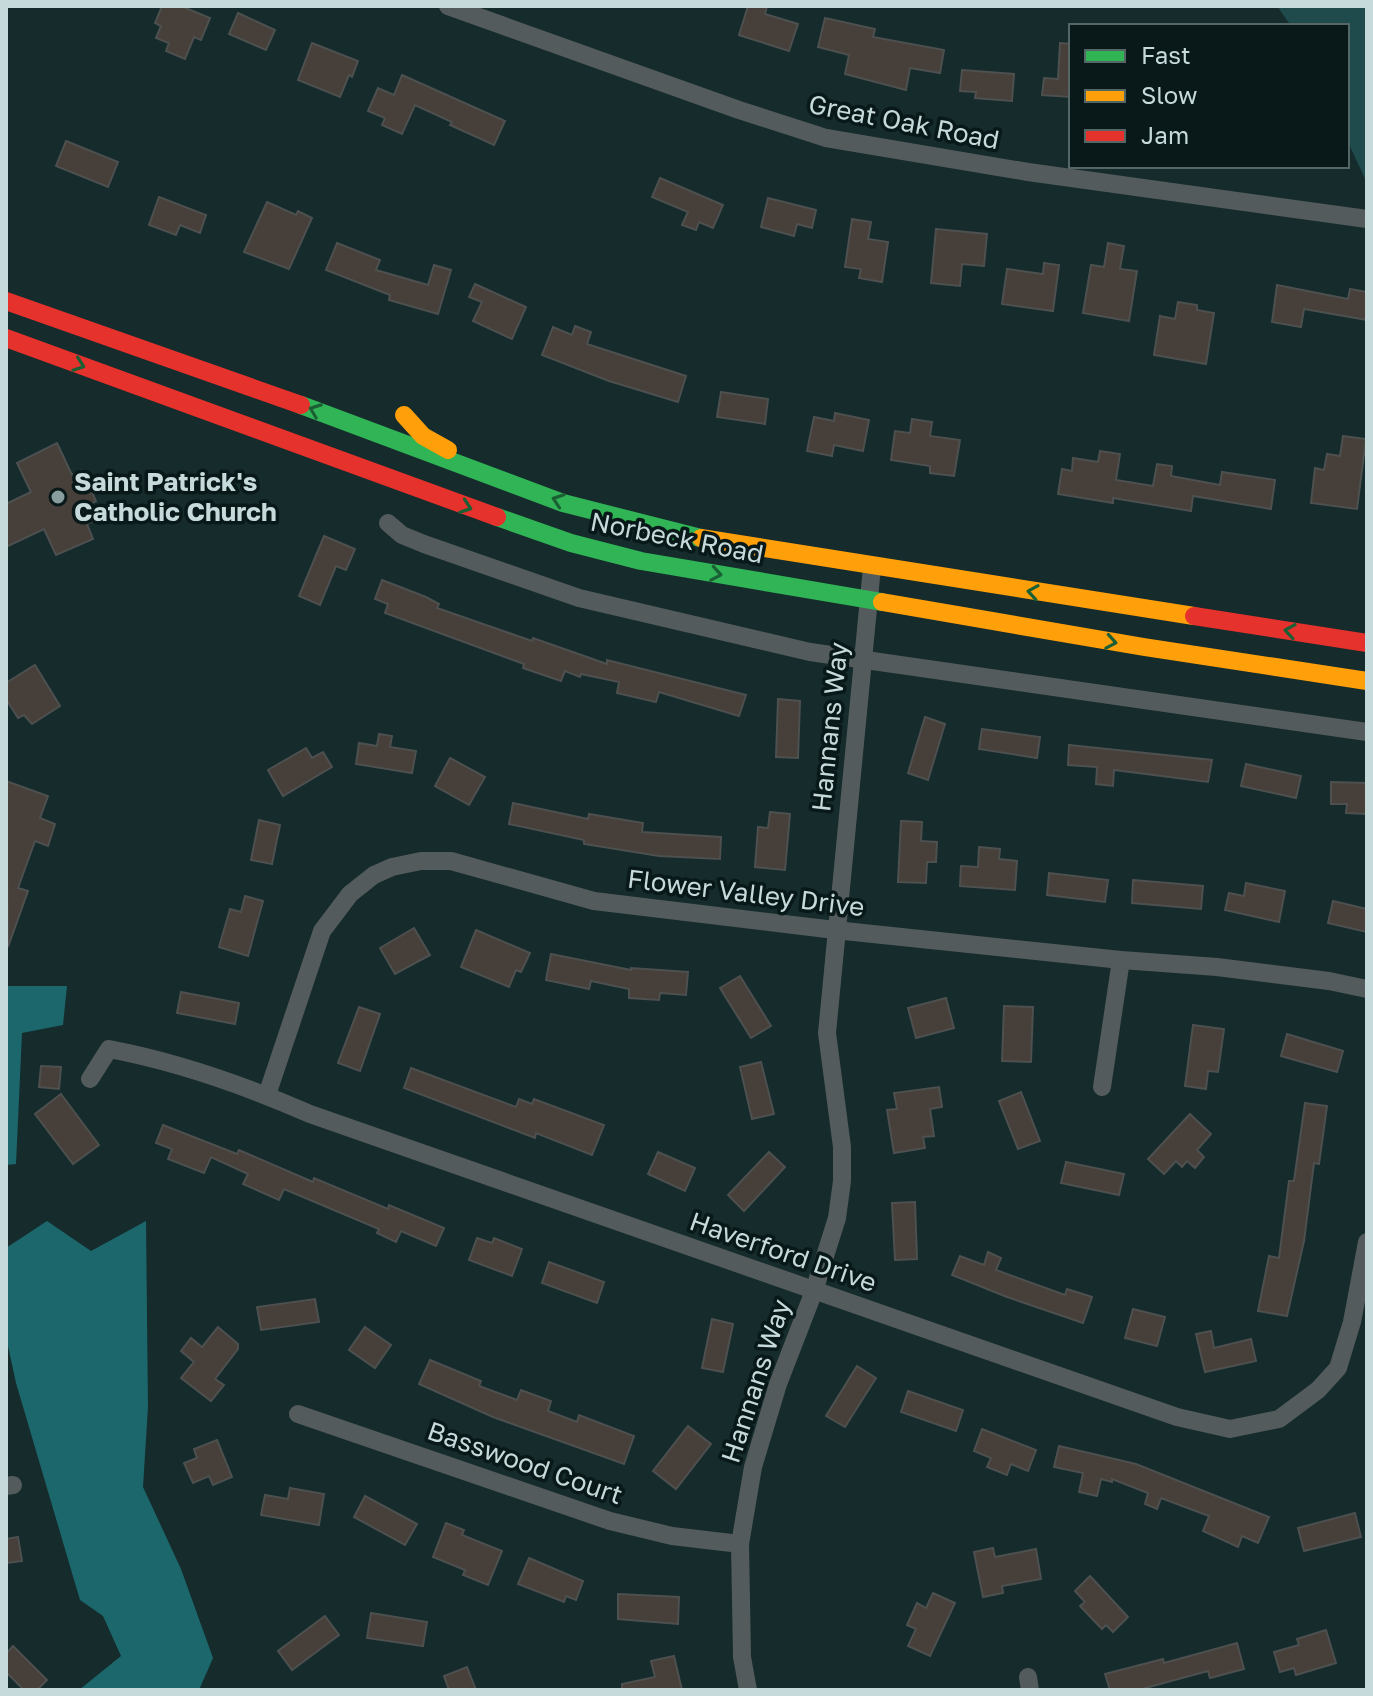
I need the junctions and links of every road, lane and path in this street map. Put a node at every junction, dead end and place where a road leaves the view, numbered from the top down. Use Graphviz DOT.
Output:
graph roads {
  1 [pos="448,6"];
  2 [pos="1367,219"];
  3 [pos="6,301"];
  4 [pos="6,323"];
  5 [pos="6,338"];
  6 [pos="121,343"];
  7 [pos="175,344"];
  8 [pos="148,351"];
  9 [pos="404,415"];
  10 [pos="495,476"];
  11 [pos="388,523"];
  12 [pos="872,567"];
  13 [pos="869,601"];
  14 [pos="1367,629"];
  15 [pos="1358,642"];
  16 [pos="863,658"];
  17 [pos="1367,681"];
  18 [pos="1367,732"];
  19 [pos="835,930"];
  20 [pos="1121,960"];
  21 [pos="1367,989"];
  22 [pos="90,1079"];
  23 [pos="1102,1087"];
  24 [pos="267,1095"];
  25 [pos="1367,1242"];
  26 [pos="814,1291"];
  27 [pos="298,1414"];
  28 [pos="740,1544"];
  29 [pos="748,1690"];
  1 -- 2 [label="street, Great Oak Road"];
  3 -- 6 [label="main road, Norbeck Road"];
  4 -- 6 [label="main road"];
  5 -- 13 [label="main road, Norbeck Road, one-way"];
  6 -- 8 [label="main road, Norbeck Road"];
  7 -- 8 [label="main road"];
  10 -- 8 [label="main road, Norbeck Road, one-way"];
  9 -- 10 [label="main road"];
  12 -- 10 [label="main road, Norbeck Road, one-way"];
  11 -- 16 [label="street"];
  12 -- 13 [label="street, Hannans Way"];
  15 -- 12 [label="main road, Norbeck Road, one-way"];
  13 -- 16 [label="street, Hannans Way"];
  13 -- 17 [label="main road, Norbeck Road, one-way"];
  14 -- 15 [label="main road"];
  16 -- 18 [label="street"];
  16 -- 19 [label="street, Hannans Way"];
  19 -- 20 [label="street, Flower Valley Drive"];
  19 -- 24 [label="street, Flower Valley Drive"];
  19 -- 26 [label="street, Hannans Way"];
  20 -- 21 [label="street, Flower Valley Drive"];
  20 -- 23 [label="street"];
  22 -- 24 [label="street, Haverford Drive"];
  24 -- 26 [label="street, Haverford Drive"];
  25 -- 26 [label="street, Haverford Drive"];
  26 -- 28 [label="street, Hannans Way"];
  27 -- 28 [label="street, Basswood Court"];
  28 -- 29 [label="street, Hannans Way"];
}
